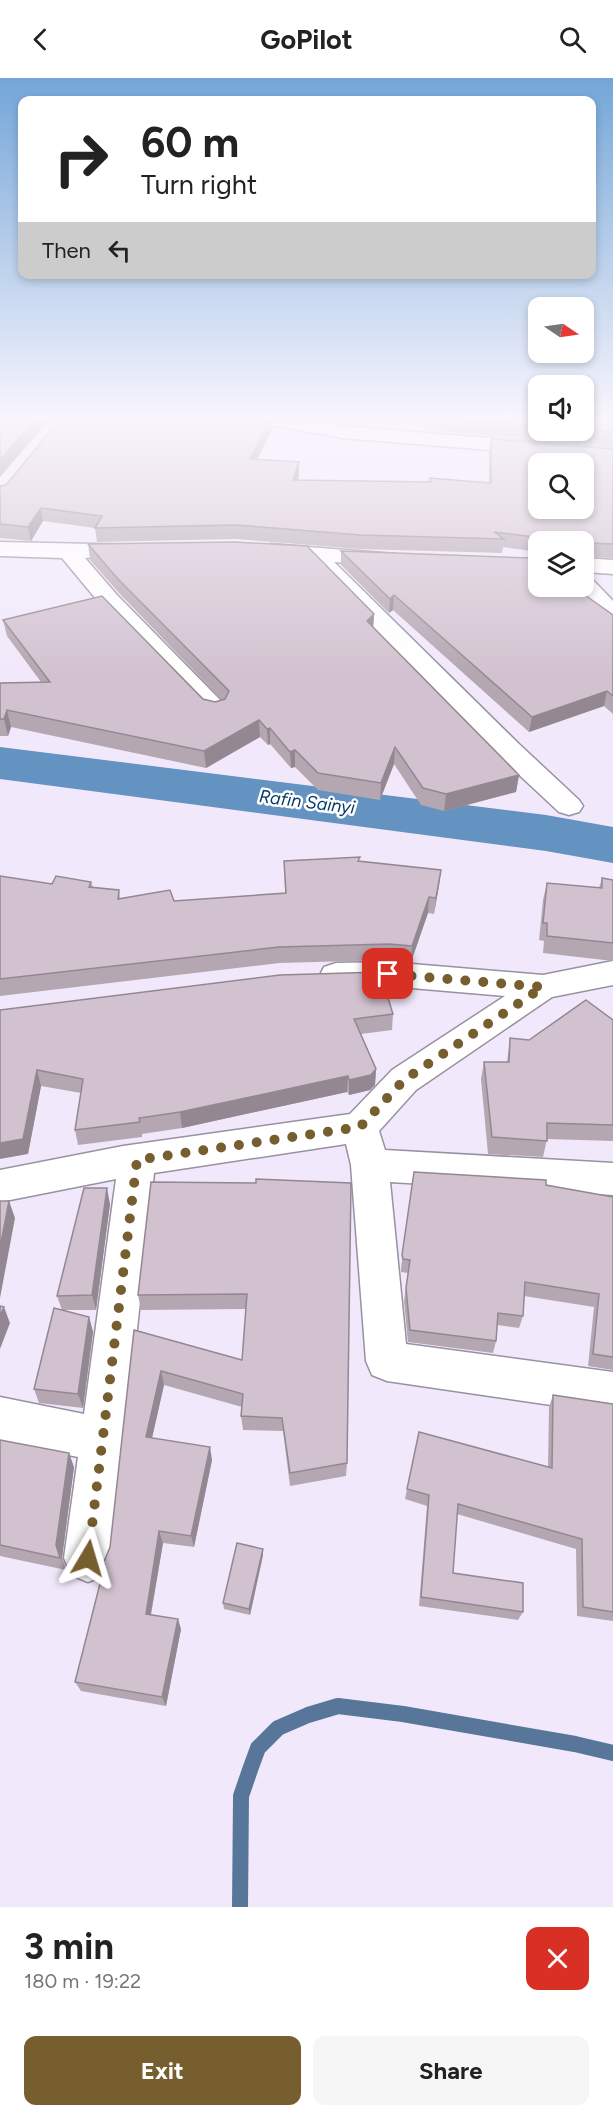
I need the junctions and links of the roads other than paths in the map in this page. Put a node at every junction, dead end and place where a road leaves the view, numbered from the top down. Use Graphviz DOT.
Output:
graph roads {
  1 [pos="0,549"];
  2 [pos="247,549"];
  3 [pos="157,550"];
  4 [pos="68,552"];
  5 [pos="315,554"];
  6 [pos="406,559"];
  7 [pos="594,566"];
  8 [pos="613,567"];
  9 [pos="594,595"];
  10 [pos="613,615"];
  11 [pos="215,709"];
  12 [pos="569,806"];
  13 [pos="613,973"];
  14 [pos="301,977"];
  15 [pos="543,987"];
  16 [pos="360,1127"];
  17 [pos="137,1160"];
  18 [pos="370,1165"];
  19 [pos="613,1179"];
  20 [pos="0,1186"];
  21 [pos="613,1393"];
  22 [pos="0,1419"];
  23 [pos="102,1440"];
  24 [pos="88,1558"];
  1 -- 4 [label="street"];
  2 -- 5 [label="street"];
  3 -- 4 [label="street"];
  4 -- 11 [label="street"];
  5 -- 6 [label="street"];
  5 -- 12 [label="street"];
  7 -- 8 [label="street"];
  9 -- 10 [label="street"];
  13 -- 15 [label="street"];
  14 -- 15 [label="street"];
  15 -- 16 [label="street"];
  16 -- 17 [label="street"];
  16 -- 18 [label="street"];
  17 -- 20 [label="street"];
  17 -- 23 [label="street"];
  18 -- 19 [label="street"];
  18 -- 21 [label="street"];
  22 -- 23 [label="street"];
  23 -- 24 [label="street"];
}
